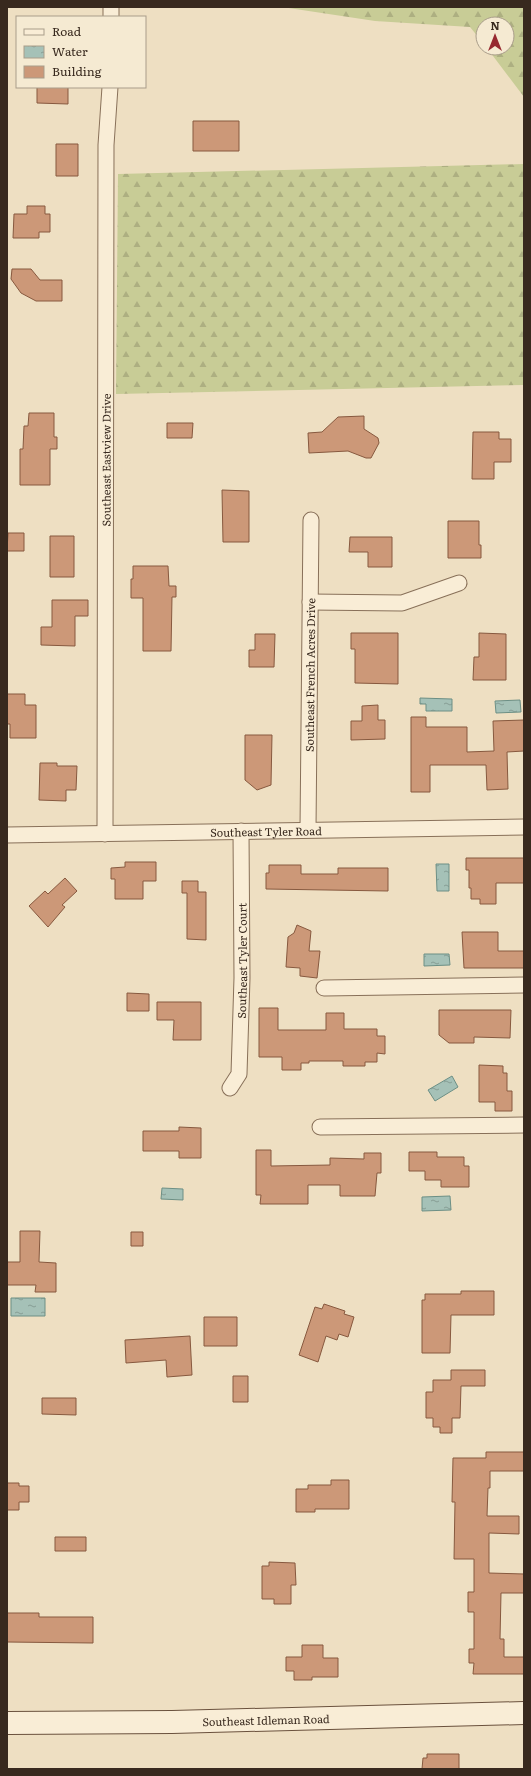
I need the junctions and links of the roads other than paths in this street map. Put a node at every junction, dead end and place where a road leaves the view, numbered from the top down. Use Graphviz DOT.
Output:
graph roads {
  1 [pos="110,88"];
  2 [pos="311,520"];
  3 [pos="459,583"];
  4 [pos="310,602"];
  5 [pos="524,826"];
  6 [pos="308,829"];
  7 [pos="241,831"];
  8 [pos="105,834"];
  9 [pos="7,835"];
  10 [pos="524,985"];
  11 [pos="324,988"];
  12 [pos="230,1088"];
  13 [pos="524,1125"];
  14 [pos="320,1127"];
  15 [pos="524,1713"];
  16 [pos="7,1723"];
  1 -- 8 [label="street, Southeast Eastview Drive"];
  2 -- 4 [label="street, Southeast French Acres Drive"];
  3 -- 4 [label="street"];
  4 -- 6 [label="street, Southeast French Acres Drive"];
  5 -- 6 [label="street, Southeast Tyler Road"];
  6 -- 7 [label="street, Southeast Tyler Road"];
  7 -- 8 [label="street, Southeast Tyler Road"];
  7 -- 12 [label="street, Southeast Tyler Court"];
  8 -- 9 [label="street, Southeast Tyler Road"];
  10 -- 11 [label="street"];
  13 -- 14 [label="street"];
  15 -- 16 [label="main road, Southeast Idleman Road"];
}
